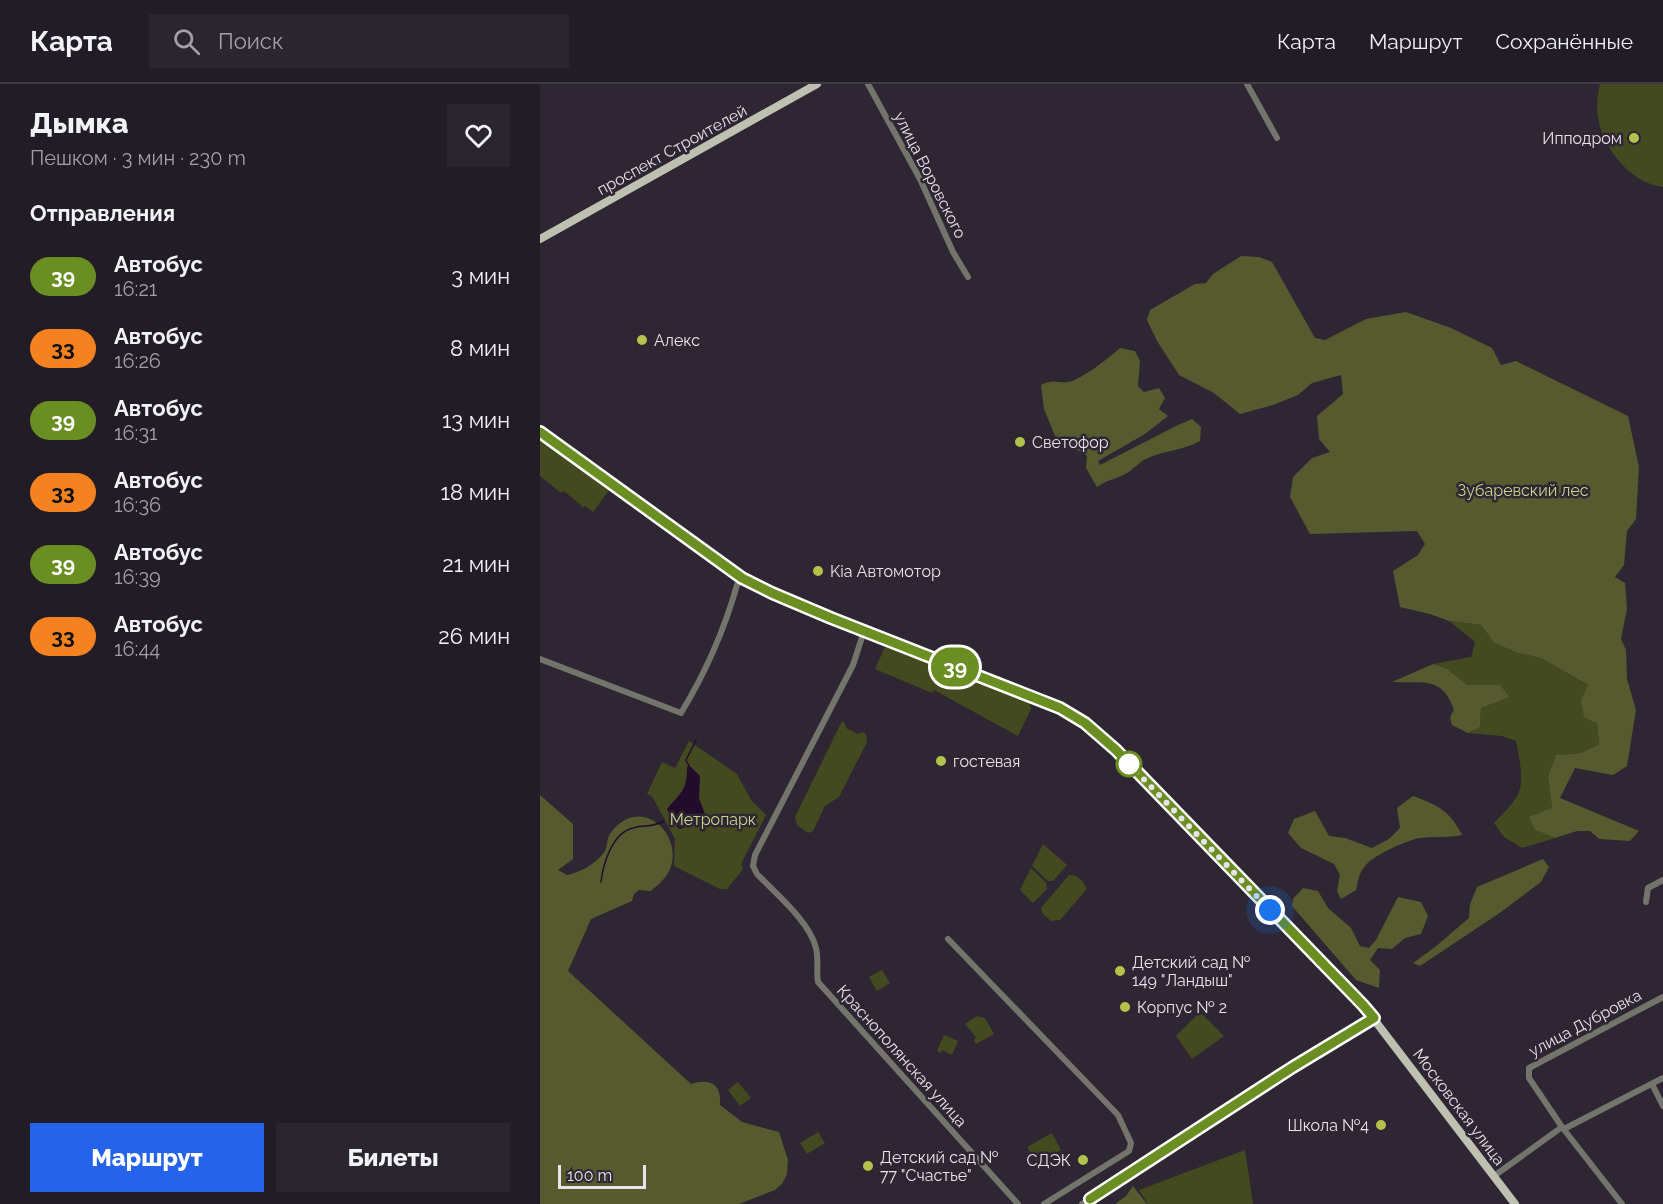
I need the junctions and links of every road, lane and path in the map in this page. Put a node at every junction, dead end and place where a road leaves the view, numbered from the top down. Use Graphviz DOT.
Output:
graph roads {
  1 [pos="817,84"];
  2 [pos="868,84"];
  3 [pos="1247,84"];
  4 [pos="1277,138"];
  5 [pos="540,239"];
  6 [pos="968,278"];
  7 [pos="540,432"];
  8 [pos="742,578"];
  9 [pos="864,631"];
  10 [pos="540,659"];
  11 [pos="1663,880"];
  12 [pos="1647,903"];
  13 [pos="948,939"];
  14 [pos="1663,997"];
  15 [pos="1374,1018"];
  16 [pos="1663,1078"];
  17 [pos="1652,1084"];
  18 [pos="1663,1106"];
  19 [pos="1563,1128"];
  20 [pos="1494,1176"];
  21 [pos="1018,1204"];
  22 [pos="1044,1204"];
  23 [pos="1082,1204"];
  24 [pos="1515,1204"];
  25 [pos="1622,1204"];
  1 -- 5 [label="main road, проспект Строителей"];
  2 -- 6 [label="street, улица Воровского"];
  3 -- 4 [label="street"];
  7 -- 8 [label="main road"];
  8 -- 9 [label="main road"];
  8 -- 10 [label="street"];
  9 -- 15 [label="main road, Московская улица"];
  9 -- 21 [label="street, Краснополянская улица"];
  11 -- 12 [label="street"];
  13 -- 22 [label="street"];
  14 -- 19 [label="street, улица Дубровка"];
  15 -- 20 [label="main road, Московская улица"];
  15 -- 23 [label="street"];
  16 -- 17 [label="street"];
  17 -- 18 [label="street"];
  17 -- 19 [label="street"];
  19 -- 20 [label="street"];
  19 -- 25 [label="street"];
  20 -- 24 [label="main road, Московская улица"];
}
